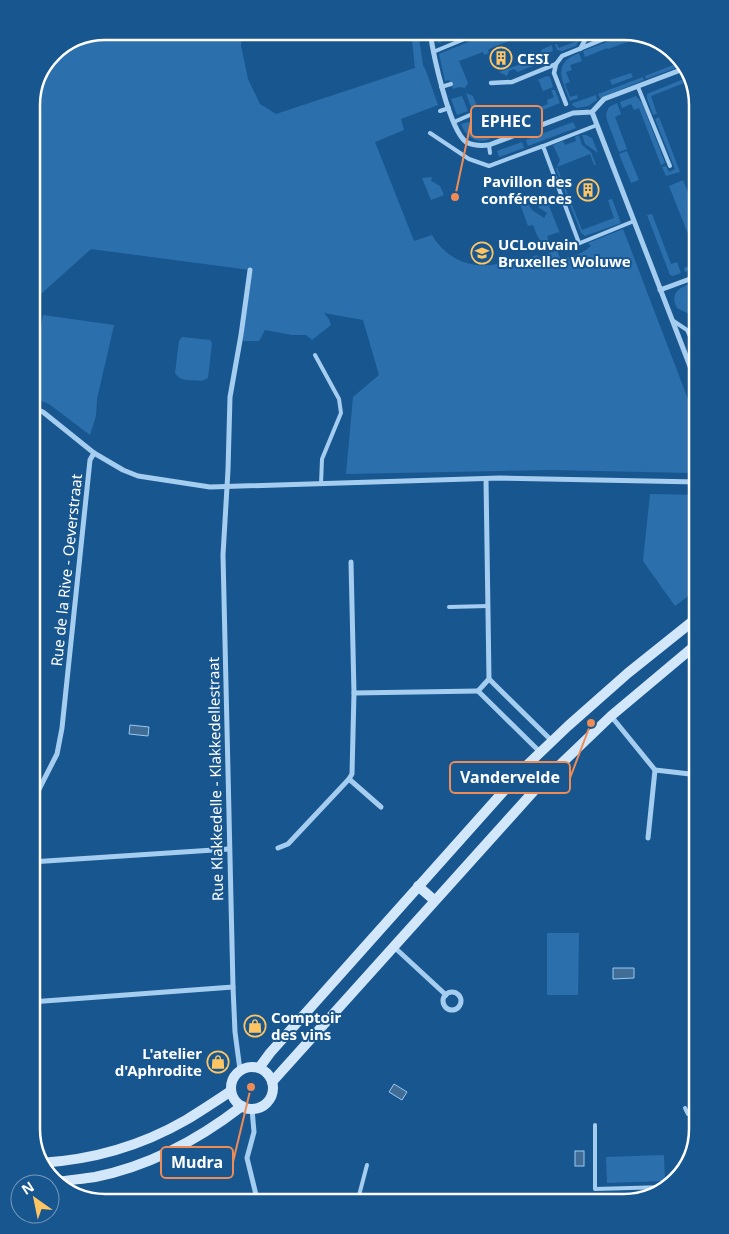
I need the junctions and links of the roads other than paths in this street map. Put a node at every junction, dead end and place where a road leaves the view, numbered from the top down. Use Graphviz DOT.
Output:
graph roads {
  1 [pos="431,40"];
  2 [pos="463,40"];
  3 [pos="587,40"];
  4 [pos="601,40"];
  5 [pos="580,49"];
  6 [pos="433,52"];
  7 [pos="556,64"];
  8 [pos="679,71"];
  9 [pos="491,83"];
  10 [pos="451,84"];
  11 [pos="441,87"];
  12 [pos="638,87"];
  13 [pos="566,104"];
  14 [pos="449,108"];
  15 [pos="440,111"];
  16 [pos="592,112"];
  17 [pos="470,115"];
  18 [pos="454,122"];
  19 [pos="598,125"];
  20 [pos="430,133"];
  21 [pos="489,145"];
  22 [pos="543,146"];
  23 [pos="490,153"];
  24 [pos="670,166"];
  25 [pos="634,221"];
  26 [pos="250,270"];
  27 [pos="689,279"];
  28 [pos="660,290"];
  29 [pos="672,319"];
  30 [pos="689,333"];
  31 [pos="315,355"];
  32 [pos="689,363"];
  33 [pos="40,411"];
  34 [pos="94,453"];
  35 [pos="486,479"];
  36 [pos="689,482"];
  37 [pos="321,484"];
  38 [pos="227,487"];
  39 [pos="351,562"];
  40 [pos="488,606"];
  41 [pos="448,607"];
  42 [pos="689,624"];
  43 [pos="689,651"];
  44 [pos="488,679"];
  45 [pos="478,691"];
  46 [pos="354,693"];
  47 [pos="611,716"];
  48 [pos="552,741"];
  49 [pos="541,752"];
  50 [pos="655,770"];
  51 [pos="689,774"];
  52 [pos="349,779"];
  53 [pos="40,787"];
  54 [pos="381,807"];
  55 [pos="648,838"];
  56 [pos="278,848"];
  57 [pos="230,849"];
  58 [pos="40,861"];
  59 [pos="418,886"];
  60 [pos="434,900"];
  61 [pos="393,946"];
  62 [pos="233,986"];
  63 [pos="446,995"];
  64 [pos="40,1001"];
  65 [pos="260,1068"];
  66 [pos="240,1070"];
  67 [pos="272,1082"];
  68 [pos="231,1091"];
  69 [pos="247,1108"];
  70 [pos="685,1108"];
  71 [pos="689,1114"];
  72 [pos="595,1125"];
  73 [pos="49,1162"];
  74 [pos="367,1165"];
  75 [pos="66,1181"];
  76 [pos="650,1188"];
  77 [pos="256,1194"];
  78 [pos="359,1194"];
  1 -- 6 [label="street"];
  2 -- 6 [label="lane"];
  3 -- 5 [label="street"];
  4 -- 5 [label="street"];
  5 -- 7 [label="street"];
  6 -- 11 [label="street"];
  7 -- 9 [label="street"];
  7 -- 13 [label="street"];
  8 -- 12 [label="street"];
  10 -- 11 [label="lane"];
  11 -- 14 [label="street"];
  12 -- 16 [label="street"];
  12 -- 24 [label="lane"];
  14 -- 15 [label="lane"];
  14 -- 18 [label="street"];
  16 -- 19 [label="street"];
  16 -- 21 [label="street"];
  17 -- 18 [label="lane"];
  18 -- 21 [label="street"];
  19 -- 22 [label="lane"];
  19 -- 25 [label="street"];
  20 -- 22 [label="lane"];
  21 -- 23 [label="lane"];
  22 -- 25 [label="lane"];
  25 -- 28 [label="street"];
  26 -- 38 [label="street, Rue Klakkedelle - Klakkedellestraat"];
  27 -- 28 [label="street"];
  28 -- 29 [label="street"];
  29 -- 30 [label="lane"];
  29 -- 32 [label="street"];
  31 -- 37 [label="lane"];
  33 -- 34 [label="street"];
  34 -- 38 [label="street"];
  34 -- 53 [label="street, Rue de la Rive - Oeverstraat"];
  35 -- 36 [label="street"];
  35 -- 37 [label="street"];
  35 -- 40 [label="street"];
  37 -- 38 [label="street"];
  38 -- 57 [label="street, Rue Klakkedelle - Klakkedellestraat"];
  39 -- 46 [label="street"];
  40 -- 41 [label="lane"];
  40 -- 44 [label="street"];
  42 -- 48 [label="main road"];
  43 -- 47 [label="main road"];
  44 -- 45 [label="street"];
  44 -- 48 [label="street"];
  45 -- 46 [label="street"];
  45 -- 49 [label="street"];
  46 -- 52 [label="street"];
  47 -- 50 [label="street"];
  47 -- 60 [label="main road"];
  48 -- 49 [label="main road"];
  49 -- 59 [label="main road"];
  50 -- 51 [label="street"];
  50 -- 55 [label="street"];
  52 -- 54 [label="street"];
  52 -- 56 [label="street"];
  57 -- 58 [label="street"];
  57 -- 62 [label="street, Rue Klakkedelle - Klakkedellestraat"];
  59 -- 60 [label="main road"];
  59 -- 65 [label="main road"];
  60 -- 61 [label="main road"];
  61 -- 63 [label="street"];
  61 -- 67 [label="main road"];
  62 -- 64 [label="street"];
  62 -- 66 [label="street, Rue Klakkedelle - Klakkedellestraat"];
  65 -- 66 [label="main road"];
  65 -- 67 [label="main road"];
  66 -- 68 [label="main road"];
  67 -- 69 [label="main road"];
  68 -- 69 [label="main road"];
  68 -- 73 [label="main road"];
  69 -- 75 [label="main road"];
  69 -- 77 [label="street"];
  70 -- 71 [label="lane"];
  72 -- 76 [label="lane"];
  74 -- 78 [label="lane"];
}
